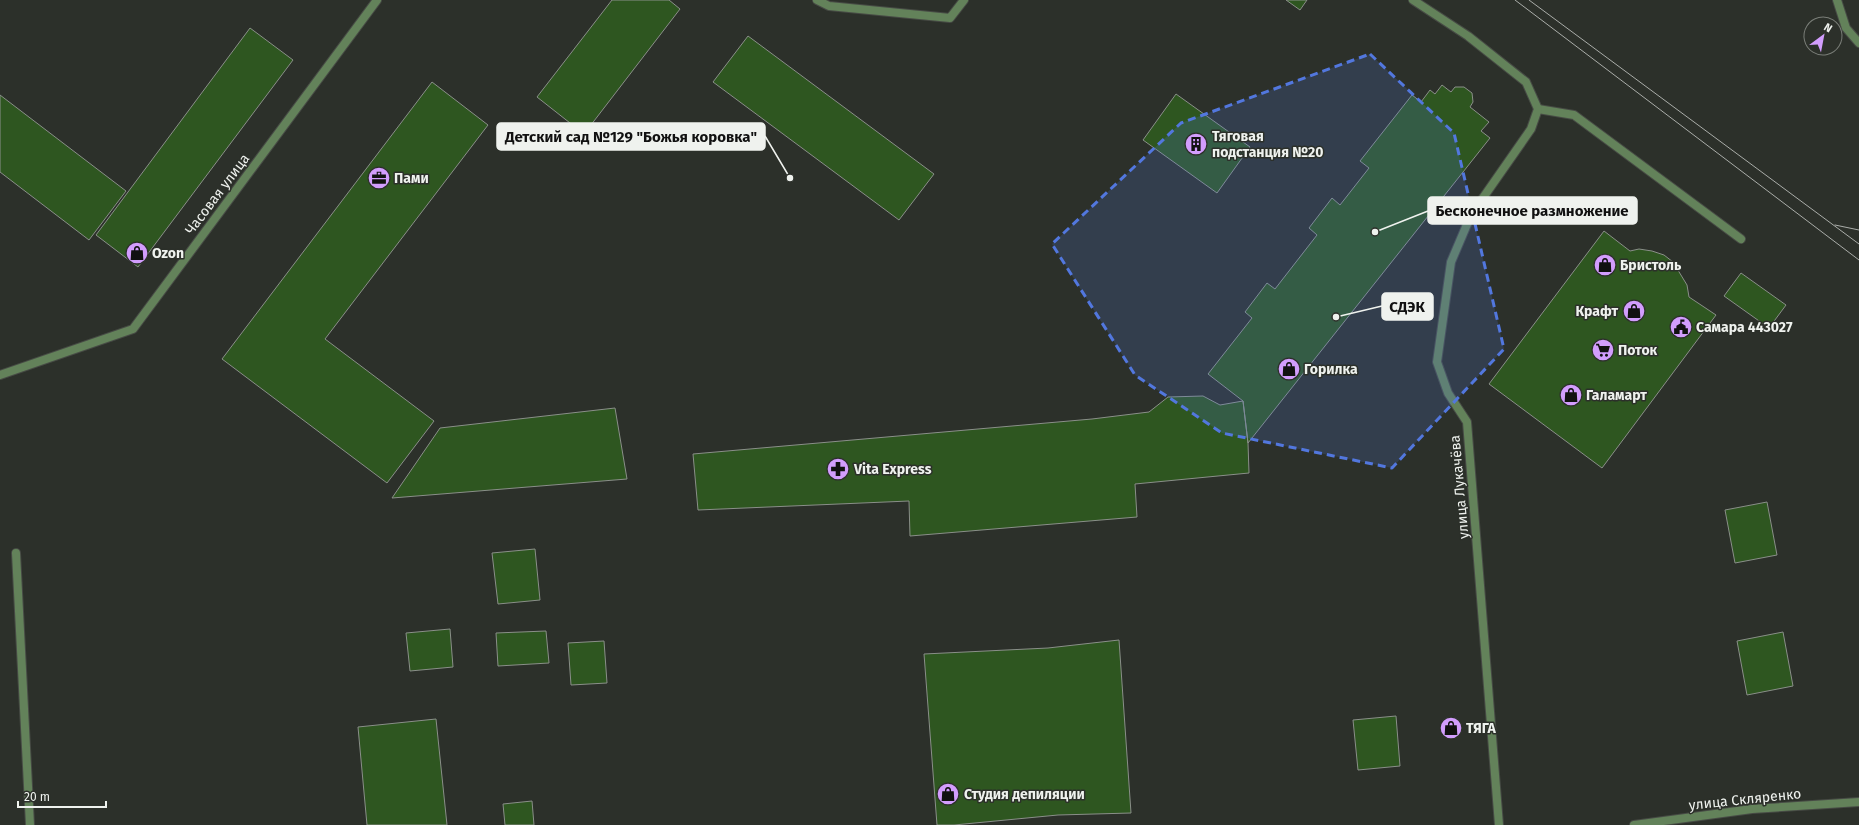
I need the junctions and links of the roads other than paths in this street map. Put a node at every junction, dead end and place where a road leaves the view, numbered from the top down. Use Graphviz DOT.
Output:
graph roads {
  1 [pos="377,0"];
  2 [pos="817,0"];
  3 [pos="964,0"];
  4 [pos="1413,0"];
  5 [pos="1837,0"];
  6 [pos="1859,42"];
  7 [pos="1538,109"];
  8 [pos="1741,239"];
  9 [pos="0,375"];
  10 [pos="16,553"];
  11 [pos="1859,802"];
  12 [pos="30,825"];
  13 [pos="1499,825"];
  14 [pos="1634,825"];
  1 -- 9 [label="street, Часовая улица"];
  2 -- 3 [label="street"];
  4 -- 7 [label="street"];
  5 -- 6 [label="street"];
  7 -- 8 [label="street"];
  7 -- 13 [label="street, улица Лукачёва"];
  10 -- 12 [label="street"];
  11 -- 14 [label="street, улица Скляренко"];
}
